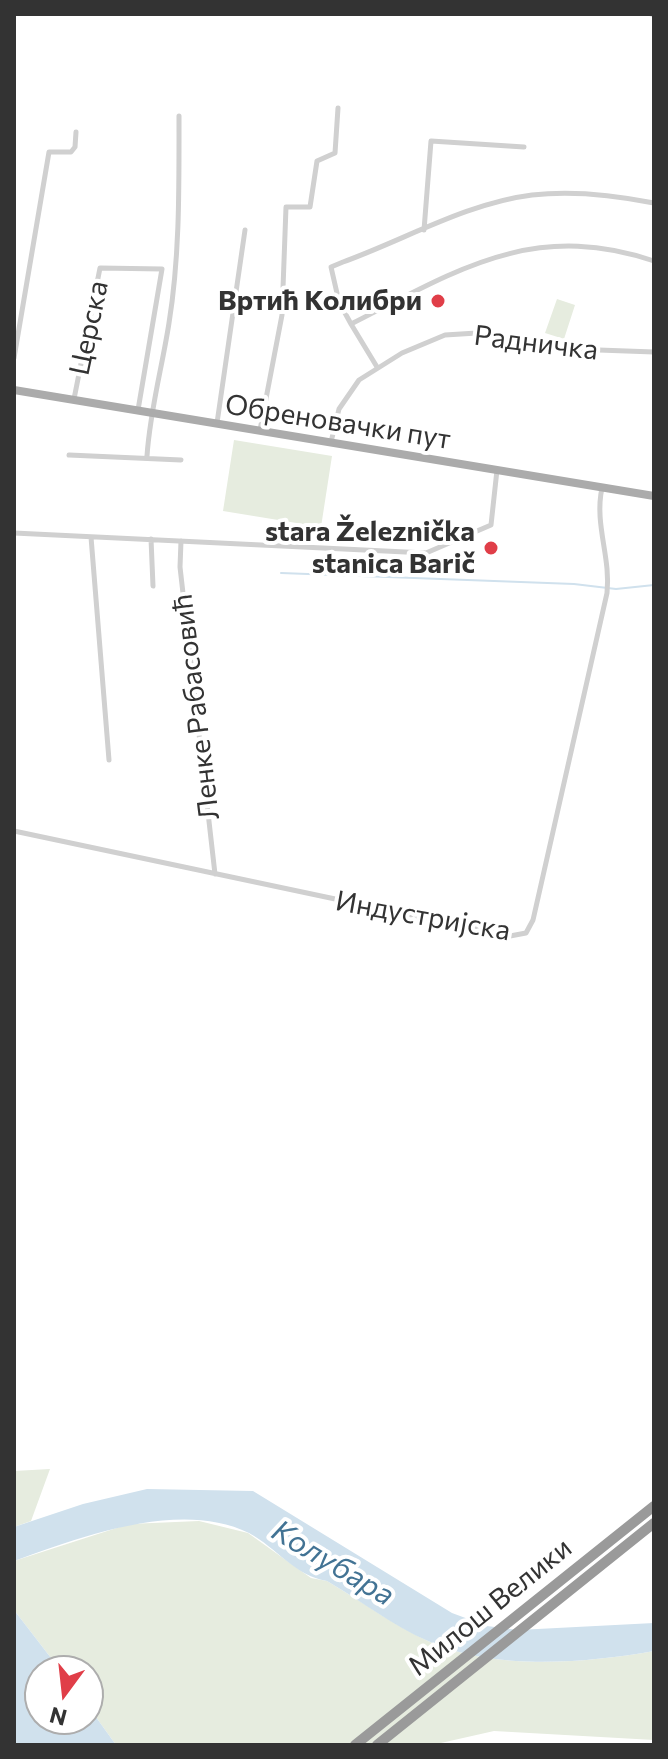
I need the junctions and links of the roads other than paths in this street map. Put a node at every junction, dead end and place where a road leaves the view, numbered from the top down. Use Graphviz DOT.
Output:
graph roads {
  1 [pos="338,108"];
  2 [pos="179,116"];
  3 [pos="76,132"];
  4 [pos="524,147"];
  5 [pos="654,203"];
  6 [pos="245,230"];
  7 [pos="424,230"];
  8 [pos="654,261"];
  9 [pos="351,324"];
  10 [pos="654,352"];
  11 [pos="14,358"];
  12 [pos="377,367"];
  13 [pos="14,390"];
  14 [pos="73,400"];
  15 [pos="138,411"];
  16 [pos="150,413"];
  17 [pos="217,424"];
  18 [pos="260,431"];
  19 [pos="331,443"];
  20 [pos="69,455"];
  21 [pos="147,456"];
  22 [pos="181,460"];
  23 [pos="497,470"];
  24 [pos="602,488"];
  25 [pos="654,496"];
  26 [pos="14,533"];
  27 [pos="91,537"];
  28 [pos="151,539"];
  29 [pos="181,541"];
  30 [pos="153,586"];
  31 [pos="109,760"];
  32 [pos="14,831"];
  33 [pos="215,874"];
  34 [pos="654,1506"];
  35 [pos="654,1523"];
  36 [pos="355,1745"];
  37 [pos="377,1745"];
  1 -- 18 [label="street"];
  2 -- 16 [label="street"];
  3 -- 11 [label="street"];
  4 -- 7 [label="street"];
  5 -- 7 [label="street"];
  6 -- 17 [label="street"];
  7 -- 9 [label="street"];
  8 -- 9 [label="street"];
  9 -- 12 [label="street"];
  10 -- 12 [label="street, Радничка"];
  12 -- 19 [label="street, Радничка"];
  13 -- 14 [label="main road, Обреновачки пут"];
  14 -- 15 [label="main road, Обреновачки пут"];
  14 -- 15 [label="street, Церска"];
  15 -- 16 [label="main road, Обреновачки пут"];
  16 -- 17 [label="main road, Обреновачки пут"];
  16 -- 21 [label="street"];
  17 -- 18 [label="main road, Обреновачки пут"];
  18 -- 19 [label="main road, Обреновачки пут"];
  19 -- 23 [label="main road, Обреновачки пут"];
  20 -- 21 [label="street"];
  21 -- 22 [label="street"];
  23 -- 24 [label="main road, Обреновачки пут"];
  23 -- 29 [label="street"];
  24 -- 25 [label="main road, Обреновачки пут"];
  24 -- 33 [label="street, Индустријска"];
  26 -- 27 [label="street"];
  27 -- 28 [label="street"];
  27 -- 31 [label="street"];
  28 -- 29 [label="street"];
  28 -- 30 [label="street"];
  29 -- 33 [label="street, Ленке Рабасовић"];
  32 -- 33 [label="street, Индустријска"];
  34 -- 36 [label="highway, Милош Велики"];
  35 -- 37 [label="highway, Милош Велики"];
}
